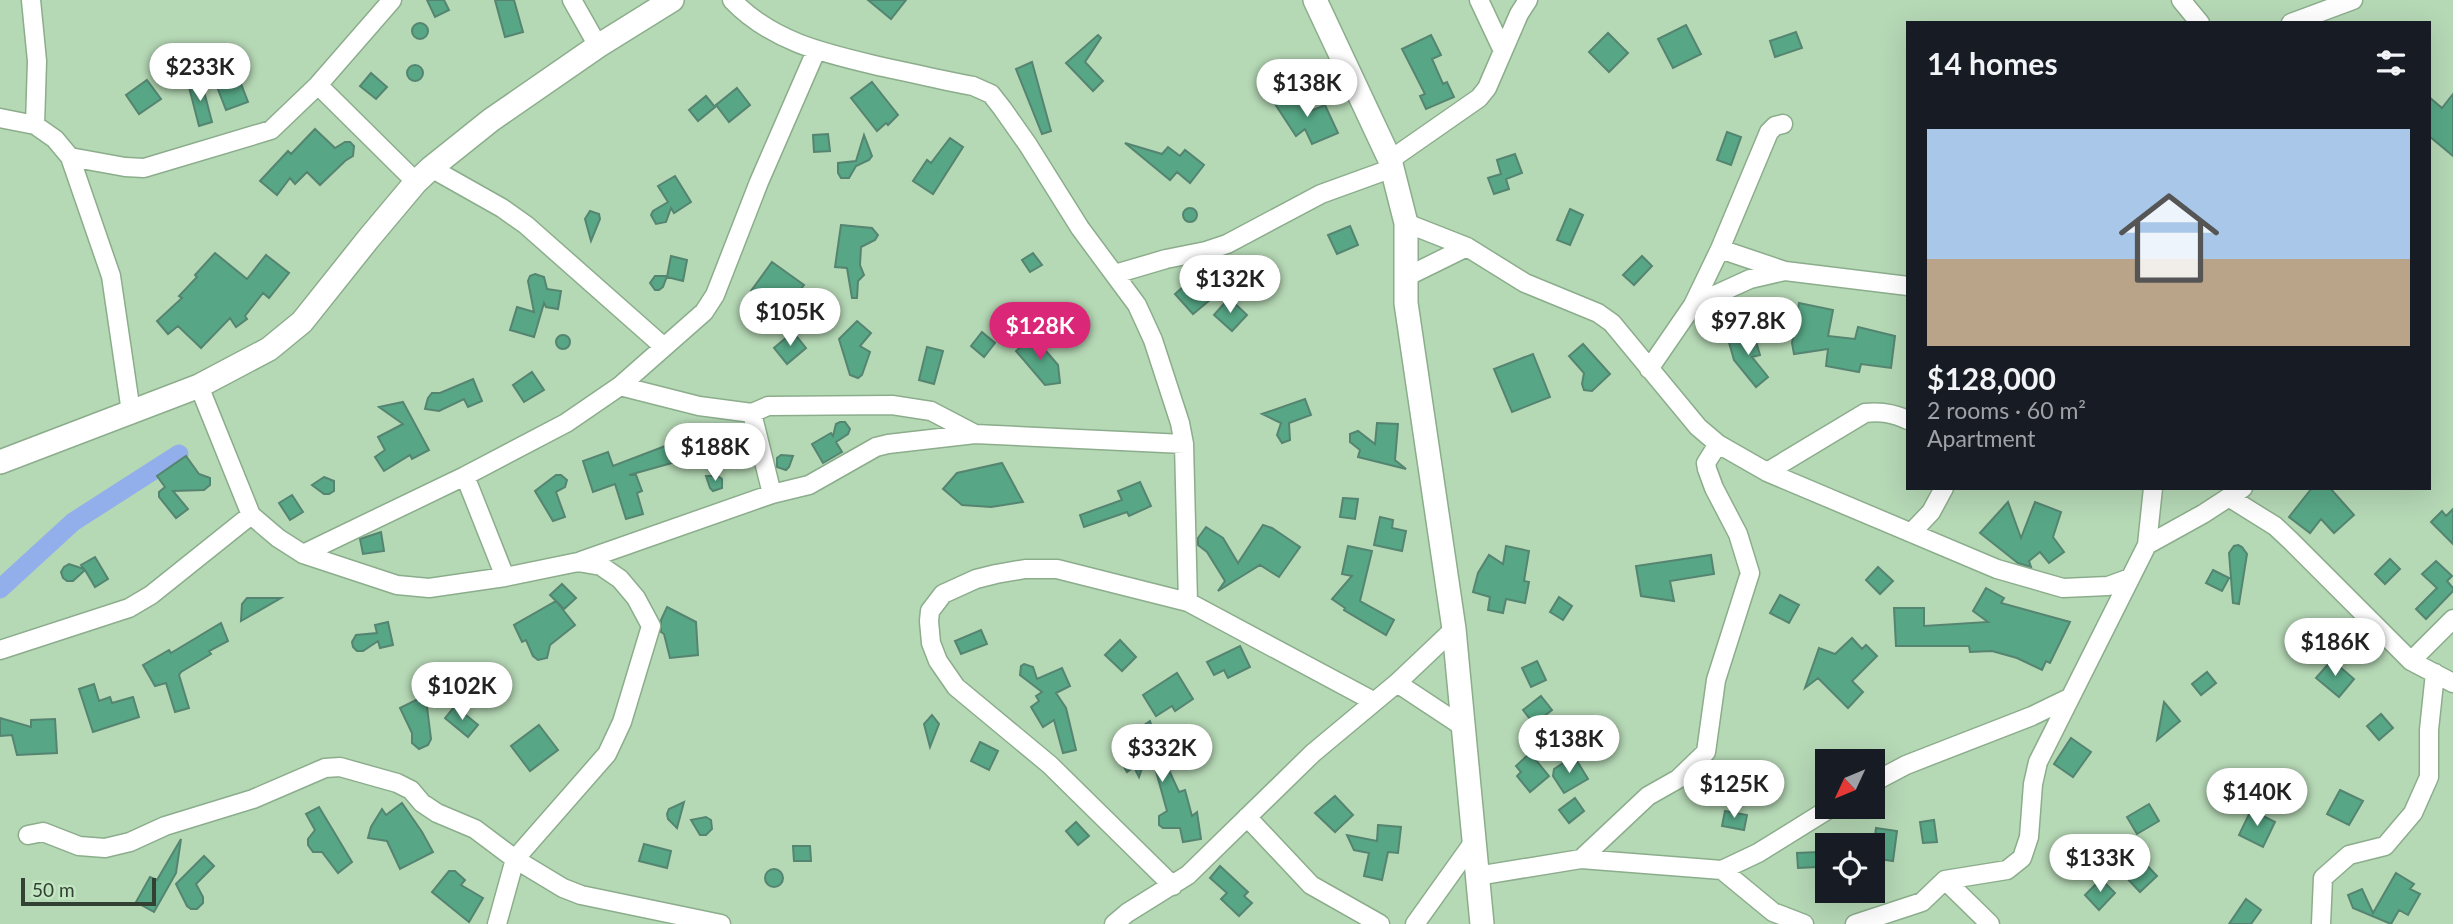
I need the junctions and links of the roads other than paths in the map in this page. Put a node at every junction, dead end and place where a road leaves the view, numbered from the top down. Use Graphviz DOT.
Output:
graph roads {
  1 [pos="31,0"];
  2 [pos="392,0"];
  3 [pos="572,0"];
  4 [pos="672,0"];
  5 [pos="732,0"];
  6 [pos="1315,0"];
  7 [pos="1479,0"];
  8 [pos="1528,0"];
  9 [pos="2181,0"];
  10 [pos="2353,0"];
  11 [pos="2198,21"];
  12 [pos="2296,21"];
  13 [pos="598,46"];
  14 [pos="816,51"];
  15 [pos="1503,51"];
  16 [pos="318,85"];
  17 [pos="0,118"];
  18 [pos="1783,124"];
  19 [pos="35,125"];
  20 [pos="70,157"];
  21 [pos="1390,160"];
  22 [pos="424,175"];
  23 [pos="1406,223"];
  24 [pos="1467,247"];
  25 [pos="1720,249"];
  26 [pos="1785,271"];
  27 [pos="1115,274"];
  28 [pos="1406,277"];
  29 [pos="1906,286"];
  30 [pos="1693,305"];
  31 [pos="664,347"];
  32 [pos="1649,369"];
  33 [pos="200,386"];
  34 [pos="620,386"];
  35 [pos="131,412"];
  36 [pos="752,413"];
  37 [pos="1906,419"];
  38 [pos="975,434"];
  39 [pos="1184,444"];
  40 [pos="1718,444"];
  41 [pos="0,463"];
  42 [pos="1767,472"];
  43 [pos="465,476"];
  44 [pos="1943,490"];
  45 [pos="2153,490"];
  46 [pos="2235,491"];
  47 [pos="772,494"];
  48 [pos="251,515"];
  49 [pos="1911,533"];
  50 [pos="2147,545"];
  51 [pos="303,554"];
  52 [pos="578,562"];
  53 [pos="505,577"];
  54 [pos="2130,578"];
  55 [pos="1188,602"];
  56 [pos="2453,619"];
  57 [pos="1454,629"];
  58 [pos="0,650"];
  59 [pos="2411,662"];
  60 [pos="2435,673"];
  61 [pos="1397,683"];
  62 [pos="2453,683"];
  63 [pos="2068,698"];
  64 [pos="1373,701"];
  65 [pos="1462,726"];
  66 [pos="1885,776"];
  67 [pos="1247,817"];
  68 [pos="1815,818"];
  69 [pos="28,835"];
  70 [pos="1475,840"];
  71 [pos="515,859"];
  72 [pos="1581,859"];
  73 [pos="1722,870"];
  74 [pos="1477,876"];
  75 [pos="1945,880"];
  76 [pos="1173,886"];
  77 [pos="497,924"];
  78 [pos="721,924"];
  79 [pos="1114,924"];
  80 [pos="1380,924"];
  81 [pos="1415,924"];
  82 [pos="1482,924"];
  83 [pos="1804,924"];
  84 [pos="1855,924"];
  85 [pos="1990,924"];
  86 [pos="2321,924"];
  1 -- 19 [label="street"];
  2 -- 16 [label="street"];
  3 -- 13 [label="street"];
  4 -- 13 [label="street"];
  5 -- 14 [label="street"];
  6 -- 21 [label="street"];
  7 -- 15 [label="street"];
  8 -- 15 [label="street"];
  9 -- 11 [label="street"];
  10 -- 12 [label="street"];
  13 -- 22 [label="street"];
  14 -- 27 [label="street"];
  14 -- 31 [label="street"];
  15 -- 21 [label="street"];
  16 -- 20 [label="street"];
  16 -- 22 [label="street"];
  17 -- 19 [label="street"];
  18 -- 25 [label="street"];
  19 -- 20 [label="street"];
  20 -- 35 [label="street"];
  21 -- 23 [label="street"];
  21 -- 27 [label="street"];
  22 -- 31 [label="street"];
  22 -- 33 [label="street"];
  23 -- 24 [label="street"];
  23 -- 28 [label="street"];
  24 -- 28 [label="street"];
  24 -- 32 [label="street"];
  25 -- 26 [label="street"];
  25 -- 30 [label="street"];
  26 -- 29 [label="street"];
  26 -- 30 [label="street"];
  27 -- 39 [label="street"];
  28 -- 57 [label="street"];
  30 -- 32 [label="street"];
  31 -- 34 [label="street"];
  32 -- 40 [label="street"];
  33 -- 35 [label="street"];
  33 -- 48 [label="street"];
  34 -- 36 [label="street"];
  34 -- 43 [label="street"];
  35 -- 41 [label="street"];
  36 -- 38 [label="street"];
  36 -- 47 [label="street"];
  37 -- 42 [label="street"];
  38 -- 39 [label="street"];
  38 -- 47 [label="street"];
  39 -- 55 [label="street"];
  40 -- 42 [label="street"];
  40 -- 72 [label="street"];
  42 -- 49 [label="street"];
  43 -- 51 [label="street"];
  43 -- 53 [label="street"];
  44 -- 49 [label="street"];
  45 -- 50 [label="street"];
  46 -- 50 [label="street"];
  46 -- 59 [label="street"];
  47 -- 52 [label="street"];
  48 -- 51 [label="street"];
  48 -- 58 [label="street"];
  49 -- 54 [label="street"];
  50 -- 54 [label="street"];
  51 -- 53 [label="street"];
  52 -- 53 [label="street"];
  52 -- 71 [label="street"];
  54 -- 63 [label="street"];
  55 -- 64 [label="street"];
  55 -- 76 [label="street"];
  56 -- 59 [label="street"];
  57 -- 61 [label="street"];
  57 -- 65 [label="street"];
  59 -- 60 [label="street"];
  60 -- 62 [label="street"];
  60 -- 86 [label="street"];
  61 -- 64 [label="street"];
  61 -- 65 [label="street"];
  63 -- 66 [label="street"];
  63 -- 75 [label="street"];
  64 -- 67 [label="street"];
  65 -- 70 [label="street"];
  67 -- 76 [label="street"];
  67 -- 80 [label="street"];
  68 -- 73 [label="street"];
  69 -- 71 [label="street"];
  70 -- 74 [label="street"];
  70 -- 81 [label="street"];
  71 -- 77 [label="street"];
  71 -- 78 [label="street"];
  72 -- 73 [label="street"];
  72 -- 74 [label="street"];
  73 -- 83 [label="street"];
  74 -- 82 [label="street"];
  75 -- 84 [label="street"];
  75 -- 85 [label="street"];
  76 -- 79 [label="street"];
}
